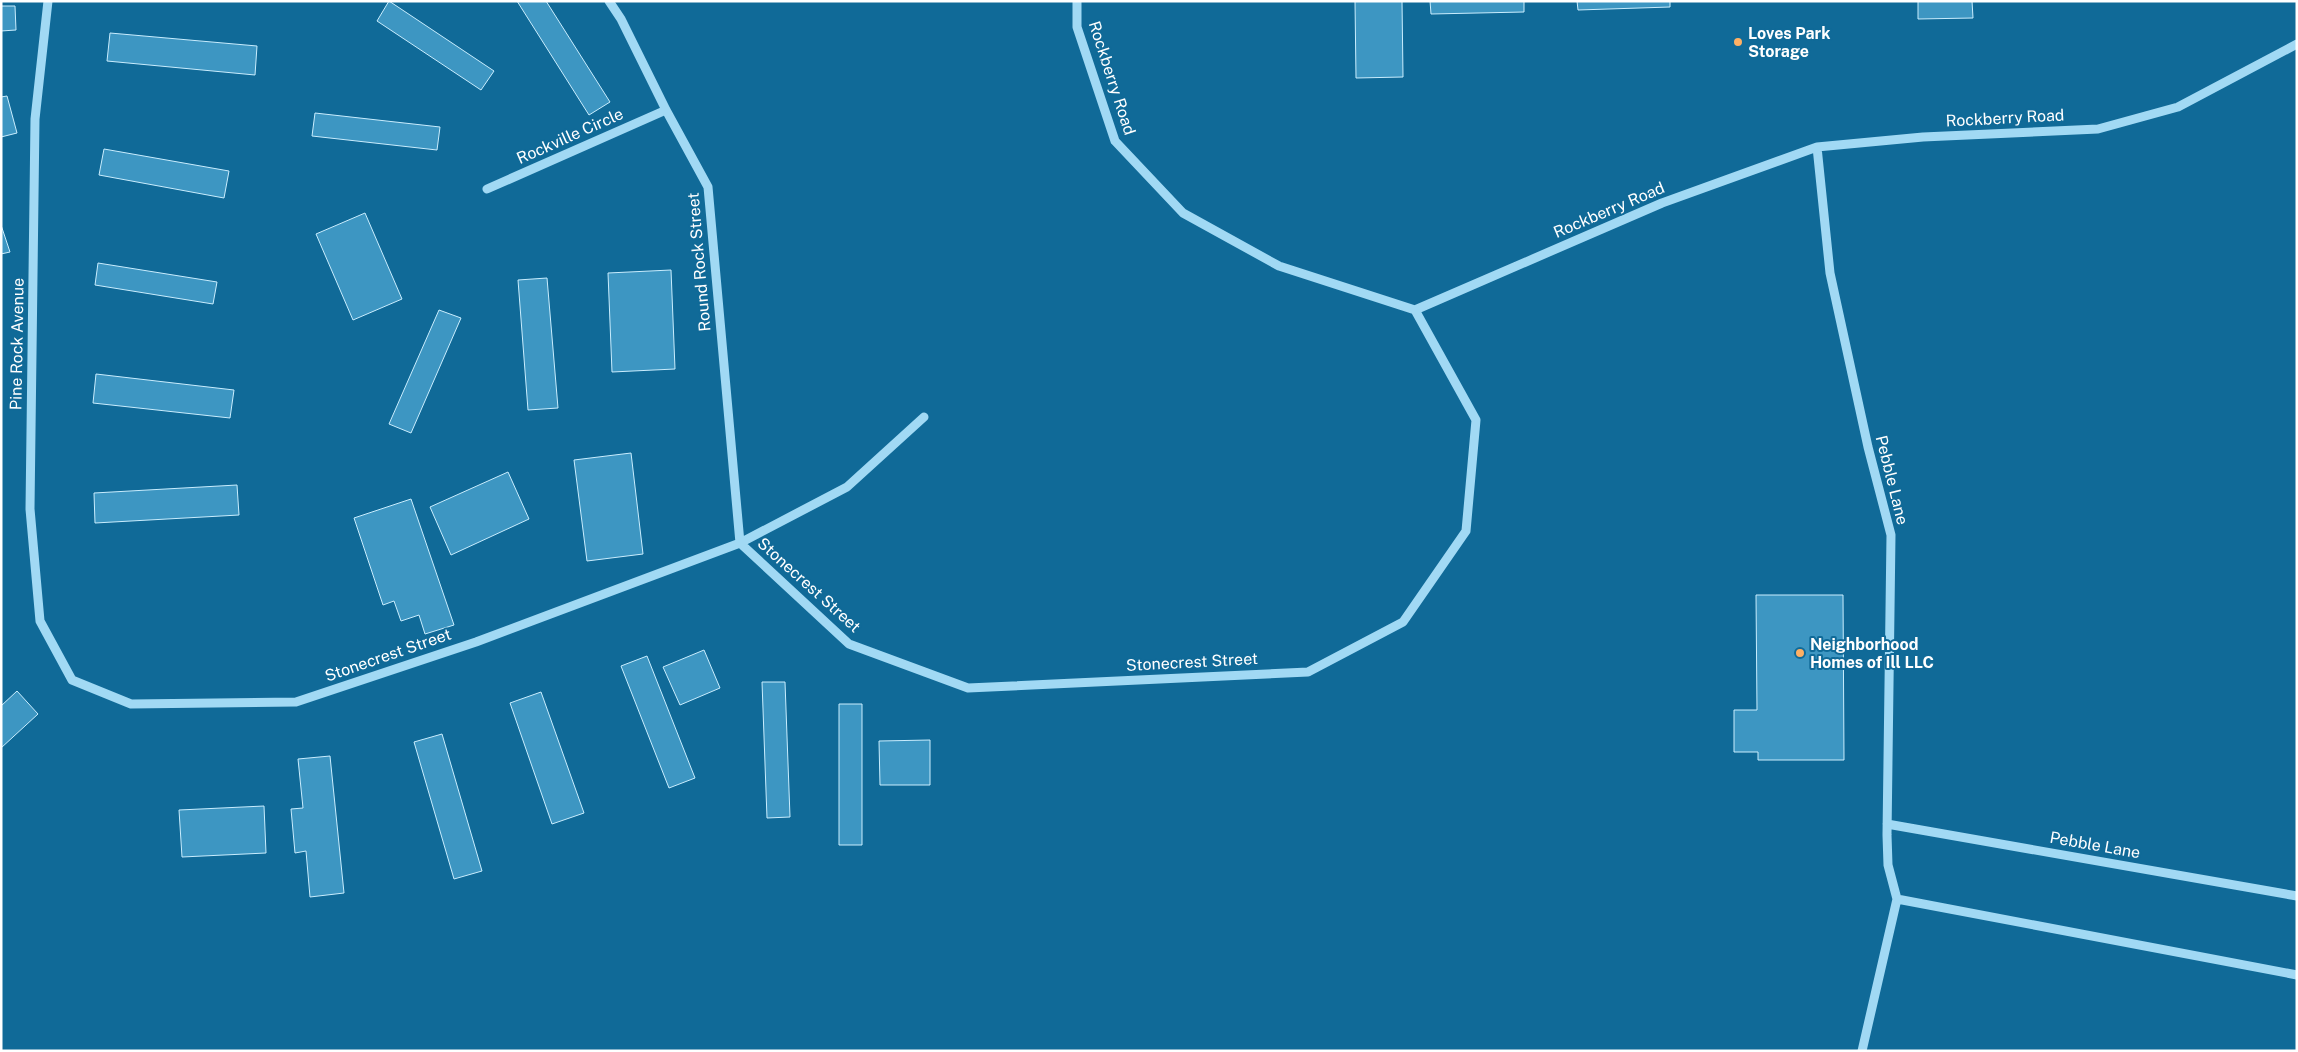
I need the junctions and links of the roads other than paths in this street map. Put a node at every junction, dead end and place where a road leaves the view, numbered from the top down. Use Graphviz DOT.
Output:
graph roads {
  1 [pos="48,1"];
  2 [pos="609,1"];
  3 [pos="1077,1"];
  4 [pos="2297,44"];
  5 [pos="666,110"];
  6 [pos="1817,147"];
  7 [pos="487,190"];
  8 [pos="1415,310"];
  9 [pos="924,417"];
  10 [pos="740,543"];
  11 [pos="72,680"];
  12 [pos="1887,824"];
  13 [pos="2297,896"];
  14 [pos="1897,899"];
  15 [pos="2297,975"];
  16 [pos="1862,1051"];
  1 -- 11 [label="street, Pine Rock Avenue"];
  2 -- 5 [label="street, Round Rock Street"];
  3 -- 8 [label="street, Rockberry Road"];
  4 -- 6 [label="street, Rockberry Road"];
  5 -- 7 [label="street, Rockville Circle"];
  5 -- 10 [label="street, Round Rock Street"];
  6 -- 8 [label="street, Rockberry Road"];
  6 -- 12 [label="street, Pebble Lane"];
  8 -- 10 [label="street, Stonecrest Street"];
  9 -- 10 [label="street"];
  10 -- 11 [label="street, Stonecrest Street"];
  12 -- 13 [label="street, Pebble Lane"];
  12 -- 14 [label="street, Pebble Lane"];
  14 -- 15 [label="street"];
  14 -- 16 [label="street, Pebble Lane"];
}
